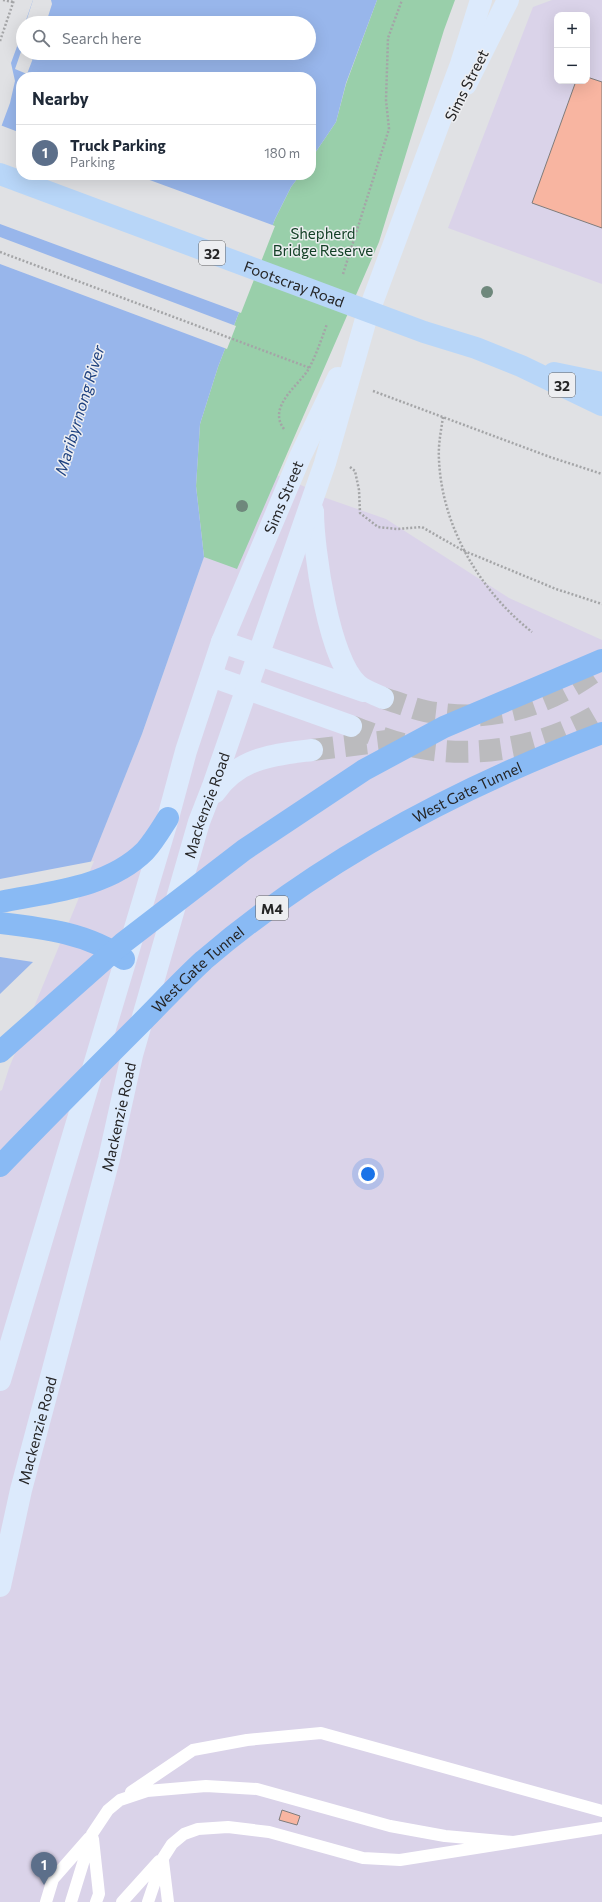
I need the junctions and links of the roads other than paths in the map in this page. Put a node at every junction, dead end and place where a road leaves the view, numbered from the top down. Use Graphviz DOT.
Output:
graph roads {
  1 [pos="481,0"];
  2 [pos="508,0"];
  3 [pos="423,169"];
  4 [pos="0,174"];
  5 [pos="16,180"];
  6 [pos="16,180"];
  7 [pos="366,319"];
  8 [pos="521,366"];
  9 [pos="602,383"];
  10 [pos="602,405"];
  11 [pos="312,498"];
  12 [pos="222,642"];
  13 [pos="259,654"];
  14 [pos="602,660"];
  15 [pos="211,676"];
  16 [pos="247,688"];
  17 [pos="351,726"];
  18 [pos="602,733"];
  19 [pos="312,750"];
  20 [pos="206,803"];
  21 [pos="168,818"];
  22 [pos="0,902"];
  23 [pos="0,923"];
  24 [pos="126,960"];
  25 [pos="149,994"];
  26 [pos="0,1052"];
  27 [pos="0,1166"];
  28 [pos="0,1380"];
  29 [pos="0,1586"];
  30 [pos="120,1800"];
  31 [pos="602,1811"];
  32 [pos="602,1828"];
  33 [pos="92,1834"];
  34 [pos="513,1842"];
  35 [pos="163,1858"];
  36 [pos="46,1902"];
  37 [pos="71,1902"];
  38 [pos="96,1902"];
  39 [pos="122,1902"];
  40 [pos="148,1902"];
  41 [pos="168,1902"];
  1 -- 3 [label="street, Sims Street"];
  2 -- 3 [label="street, Sims Street"];
  3 -- 7 [label="street, Sims Street"];
  4 -- 5 [label="main road, Footscray Road / 32"];
  6 -- 8 [label="main road, Footscray Road / 32"];
  7 -- 11 [label="street, Sims Street"];
  7 -- 12 [label="street, Sims Street"];
  8 -- 9 [label="main road, Footscray Road / 32"];
  8 -- 10 [label="main road, Footscray Road / 32"];
  11 -- 13 [label="street, Sims Street"];
  11 -- 13 [label="street"];
  12 -- 13 [label="street"];
  12 -- 15 [label="street, Mackenzie Road"];
  13 -- 16 [label="street, Mackenzie Road"];
  14 -- 26 [label="highway"];
  15 -- 16 [label="street"];
  15 -- 21 [label="street, Mackenzie Road"];
  16 -- 17 [label="street"];
  16 -- 20 [label="street, Mackenzie Road"];
  18 -- 27 [label="highway, West Gate Tunnel / M4"];
  19 -- 20 [label="street"];
  20 -- 25 [label="street, Mackenzie Road"];
  21 -- 22 [label="highway"];
  21 -- 24 [label="street, Mackenzie Road"];
  23 -- 24 [label="highway"];
  24 -- 25 [label="street"];
  24 -- 28 [label="street, Mackenzie Road"];
  25 -- 29 [label="street, Mackenzie Road"];
  30 -- 31 [label="lane"];
  30 -- 33 [label="lane"];
  30 -- 34 [label="lane"];
  32 -- 34 [label="lane"];
  33 -- 36 [label="lane"];
  33 -- 37 [label="lane"];
  33 -- 38 [label="lane"];
  34 -- 35 [label="lane"];
  35 -- 39 [label="lane"];
  35 -- 40 [label="lane"];
  35 -- 41 [label="lane"];
}
